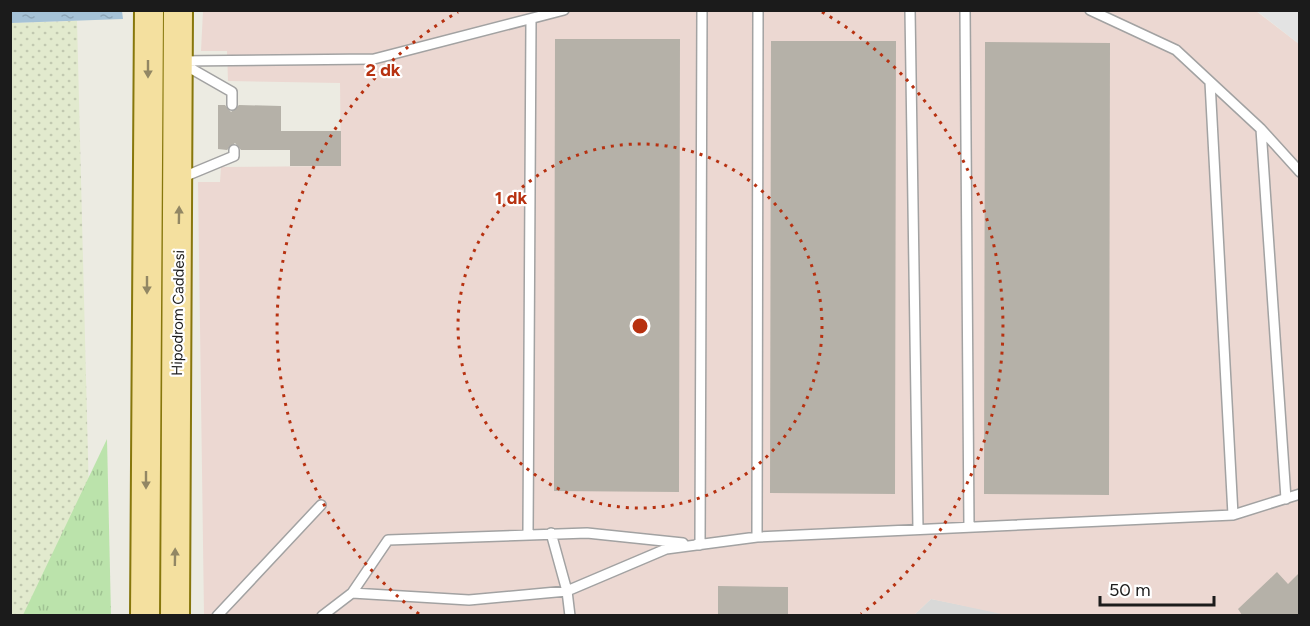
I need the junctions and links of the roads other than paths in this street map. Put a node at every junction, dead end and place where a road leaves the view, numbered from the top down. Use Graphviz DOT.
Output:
graph roads {
  1 [pos="149,10"];
  2 [pos="178,10"];
  3 [pos="564,10"];
  4 [pos="702,10"];
  5 [pos="758,10"];
  6 [pos="910,10"];
  7 [pos="965,10"];
  8 [pos="1090,10"];
  9 [pos="531,20"];
  10 [pos="177,61"];
  11 [pos="1210,82"];
  12 [pos="232,105"];
  13 [pos="1261,129"];
  14 [pos="234,150"];
  15 [pos="1299,172"];
  16 [pos="179,179"];
  17 [pos="1299,494"];
  18 [pos="1286,498"];
  19 [pos="321,505"];
  20 [pos="1233,515"];
  21 [pos="969,527"];
  22 [pos="918,530"];
  23 [pos="528,533"];
  24 [pos="551,533"];
  25 [pos="757,537"];
  26 [pos="700,544"];
  27 [pos="567,591"];
  28 [pos="352,593"];
  29 [pos="145,615"];
  30 [pos="175,615"];
  31 [pos="217,615"];
  32 [pos="322,615"];
  33 [pos="570,615"];
  1 -- 29 [label="main road, Hipodrom Caddesi, one-way"];
  2 -- 10 [label="main road, Hipodrom Caddesi"];
  3 -- 9 [label="lane"];
  4 -- 26 [label="lane"];
  5 -- 25 [label="lane"];
  6 -- 22 [label="lane"];
  7 -- 21 [label="lane"];
  8 -- 11 [label="lane"];
  9 -- 10 [label="lane"];
  9 -- 23 [label="lane"];
  10 -- 12 [label="lane"];
  10 -- 16 [label="main road, Hipodrom Caddesi"];
  11 -- 13 [label="lane"];
  11 -- 20 [label="lane"];
  13 -- 15 [label="lane"];
  13 -- 18 [label="lane"];
  14 -- 16 [label="lane"];
  30 -- 16 [label="main road, Hipodrom Caddesi, one-way"];
  17 -- 18 [label="lane"];
  18 -- 20 [label="lane"];
  19 -- 31 [label="lane"];
  20 -- 21 [label="lane"];
  21 -- 22 [label="lane"];
  22 -- 25 [label="lane"];
  23 -- 24 [label="lane"];
  23 -- 28 [label="lane"];
  24 -- 26 [label="lane"];
  24 -- 27 [label="lane"];
  25 -- 26 [label="lane"];
  26 -- 27 [label="lane"];
  27 -- 28 [label="lane"];
  27 -- 33 [label="lane"];
  28 -- 32 [label="lane"];
}
